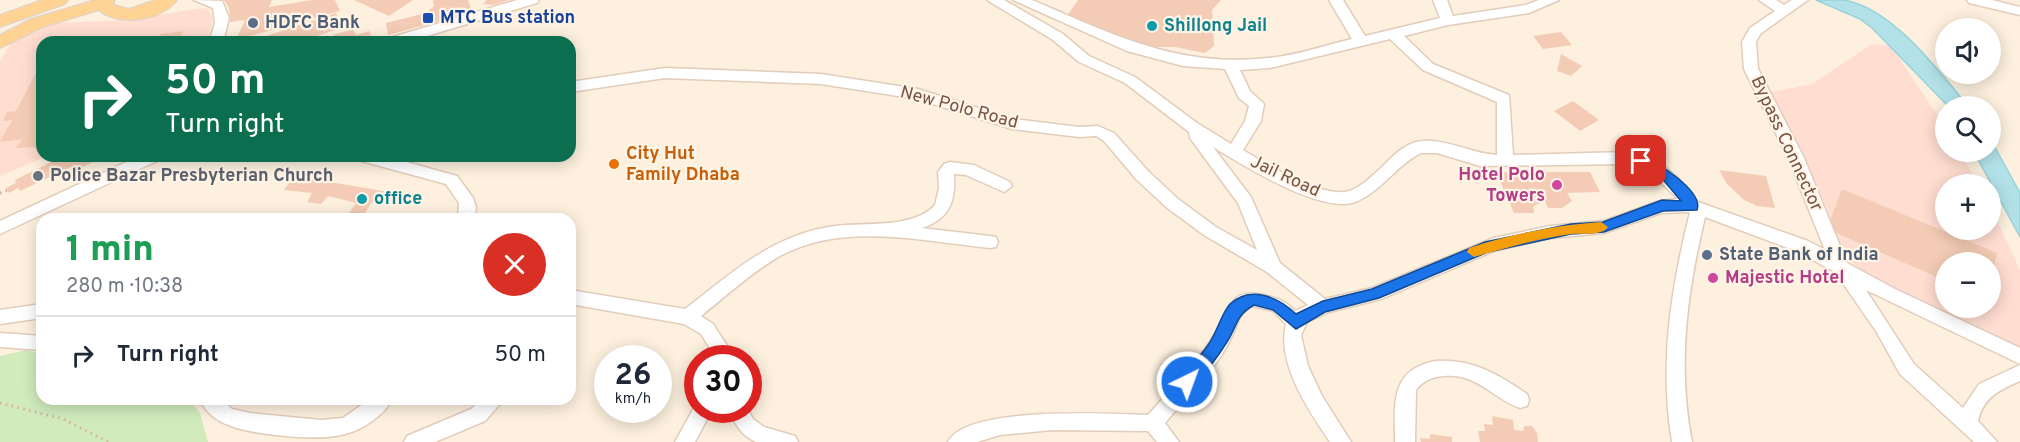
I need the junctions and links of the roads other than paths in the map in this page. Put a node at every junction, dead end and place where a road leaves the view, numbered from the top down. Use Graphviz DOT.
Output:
graph roads {
  1 [pos="59,0"];
  2 [pos="168,0"];
  3 [pos="201,0"];
  4 [pos="532,0"];
  5 [pos="994,0"];
  6 [pos="1020,0"];
  7 [pos="1336,0"];
  8 [pos="1440,0"];
  9 [pos="1552,0"];
  10 [pos="1766,0"];
  11 [pos="1974,0"];
  12 [pos="104,1"];
  13 [pos="1791,6"];
  14 [pos="2020,11"];
  15 [pos="0,21"];
  16 [pos="1448,21"];
  17 [pos="1393,34"];
  18 [pos="218,36"];
  19 [pos="411,36"];
  20 [pos="0,42"];
  21 [pos="1361,42"];
  22 [pos="1230,64"];
  23 [pos="576,86"];
  24 [pos="1185,121"];
  25 [pos="1234,152"];
  26 [pos="1505,161"];
  27 [pos="140,162"];
  28 [pos="386,162"];
  29 [pos="1004,186"];
  30 [pos="1696,207"];
  31 [pos="466,213"];
  32 [pos="0,228"];
  33 [pos="872,231"];
  34 [pos="990,242"];
  35 [pos="1838,263"];
  36 [pos="1273,267"];
  37 [pos="576,298"];
  38 [pos="1323,307"];
  39 [pos="36,311"];
  40 [pos="0,317"];
  41 [pos="688,317"];
  42 [pos="1296,323"];
  43 [pos="0,340"];
  44 [pos="36,343"];
  45 [pos="712,345"];
  46 [pos="2020,356"];
  47 [pos="2020,373"];
  48 [pos="1520,400"];
  49 [pos="215,405"];
  50 [pos="375,405"];
  51 [pos="489,405"];
  52 [pos="1968,422"];
  53 [pos="696,423"];
  54 [pos="744,423"];
  55 [pos="1153,423"];
  56 [pos="416,441"];
  57 [pos="444,442"];
  58 [pos="685,442"];
  59 [pos="789,442"];
  60 [pos="958,442"];
  61 [pos="1169,442"];
  62 [pos="1341,442"];
  63 [pos="1405,442"];
  64 [pos="1682,442"];
  65 [pos="1986,442"];
  1 -- 15 [label="main road"];
  2 -- 12 [label="main road"];
  3 -- 18 [label="street"];
  4 -- 19 [label="street"];
  5 -- 24 [label="street, Jail Road"];
  6 -- 22 [label="street"];
  7 -- 21 [label="street"];
  8 -- 16 [label="street"];
  9 -- 16 [label="street"];
  10 -- 13 [label="street"];
  11 -- 14 [label="street"];
  12 -- 20 [label="main road"];
  13 -- 35 [label="street, Bypass Connector"];
  16 -- 17 [label="street"];
  17 -- 21 [label="street"];
  17 -- 26 [label="street"];
  21 -- 22 [label="street"];
  22 -- 25 [label="street"];
  23 -- 36 [label="street, New Polo Road"];
  24 -- 25 [label="street, Jail Road"];
  24 -- 36 [label="street"];
  25 -- 26 [label="street, Jail Road"];
  26 -- 30 [label="street, Jail Road"];
  27 -- 32 [label="street"];
  28 -- 31 [label="street"];
  29 -- 33 [label="street"];
  30 -- 35 [label="street"];
  30 -- 38 [label="street"];
  30 -- 64 [label="street"];
  33 -- 34 [label="street"];
  33 -- 41 [label="street"];
  35 -- 46 [label="street"];
  35 -- 52 [label="street, Bypass Connector"];
  36 -- 38 [label="street, New Polo Road"];
  37 -- 41 [label="street"];
  38 -- 42 [label="street"];
  39 -- 40 [label="street"];
  41 -- 45 [label="street"];
  42 -- 55 [label="street"];
  42 -- 62 [label="street"];
  43 -- 44 [label="street"];
  47 -- 52 [label="street"];
  48 -- 63 [label="street"];
  49 -- 50 [label="street"];
  51 -- 56 [label="street"];
  52 -- 65 [label="street, Bypass Connector"];
  53 -- 58 [label="street"];
  54 -- 59 [label="street"];
  55 -- 60 [label="street"];
  55 -- 61 [label="street"];
  56 -- 57 [label="street"];
}
